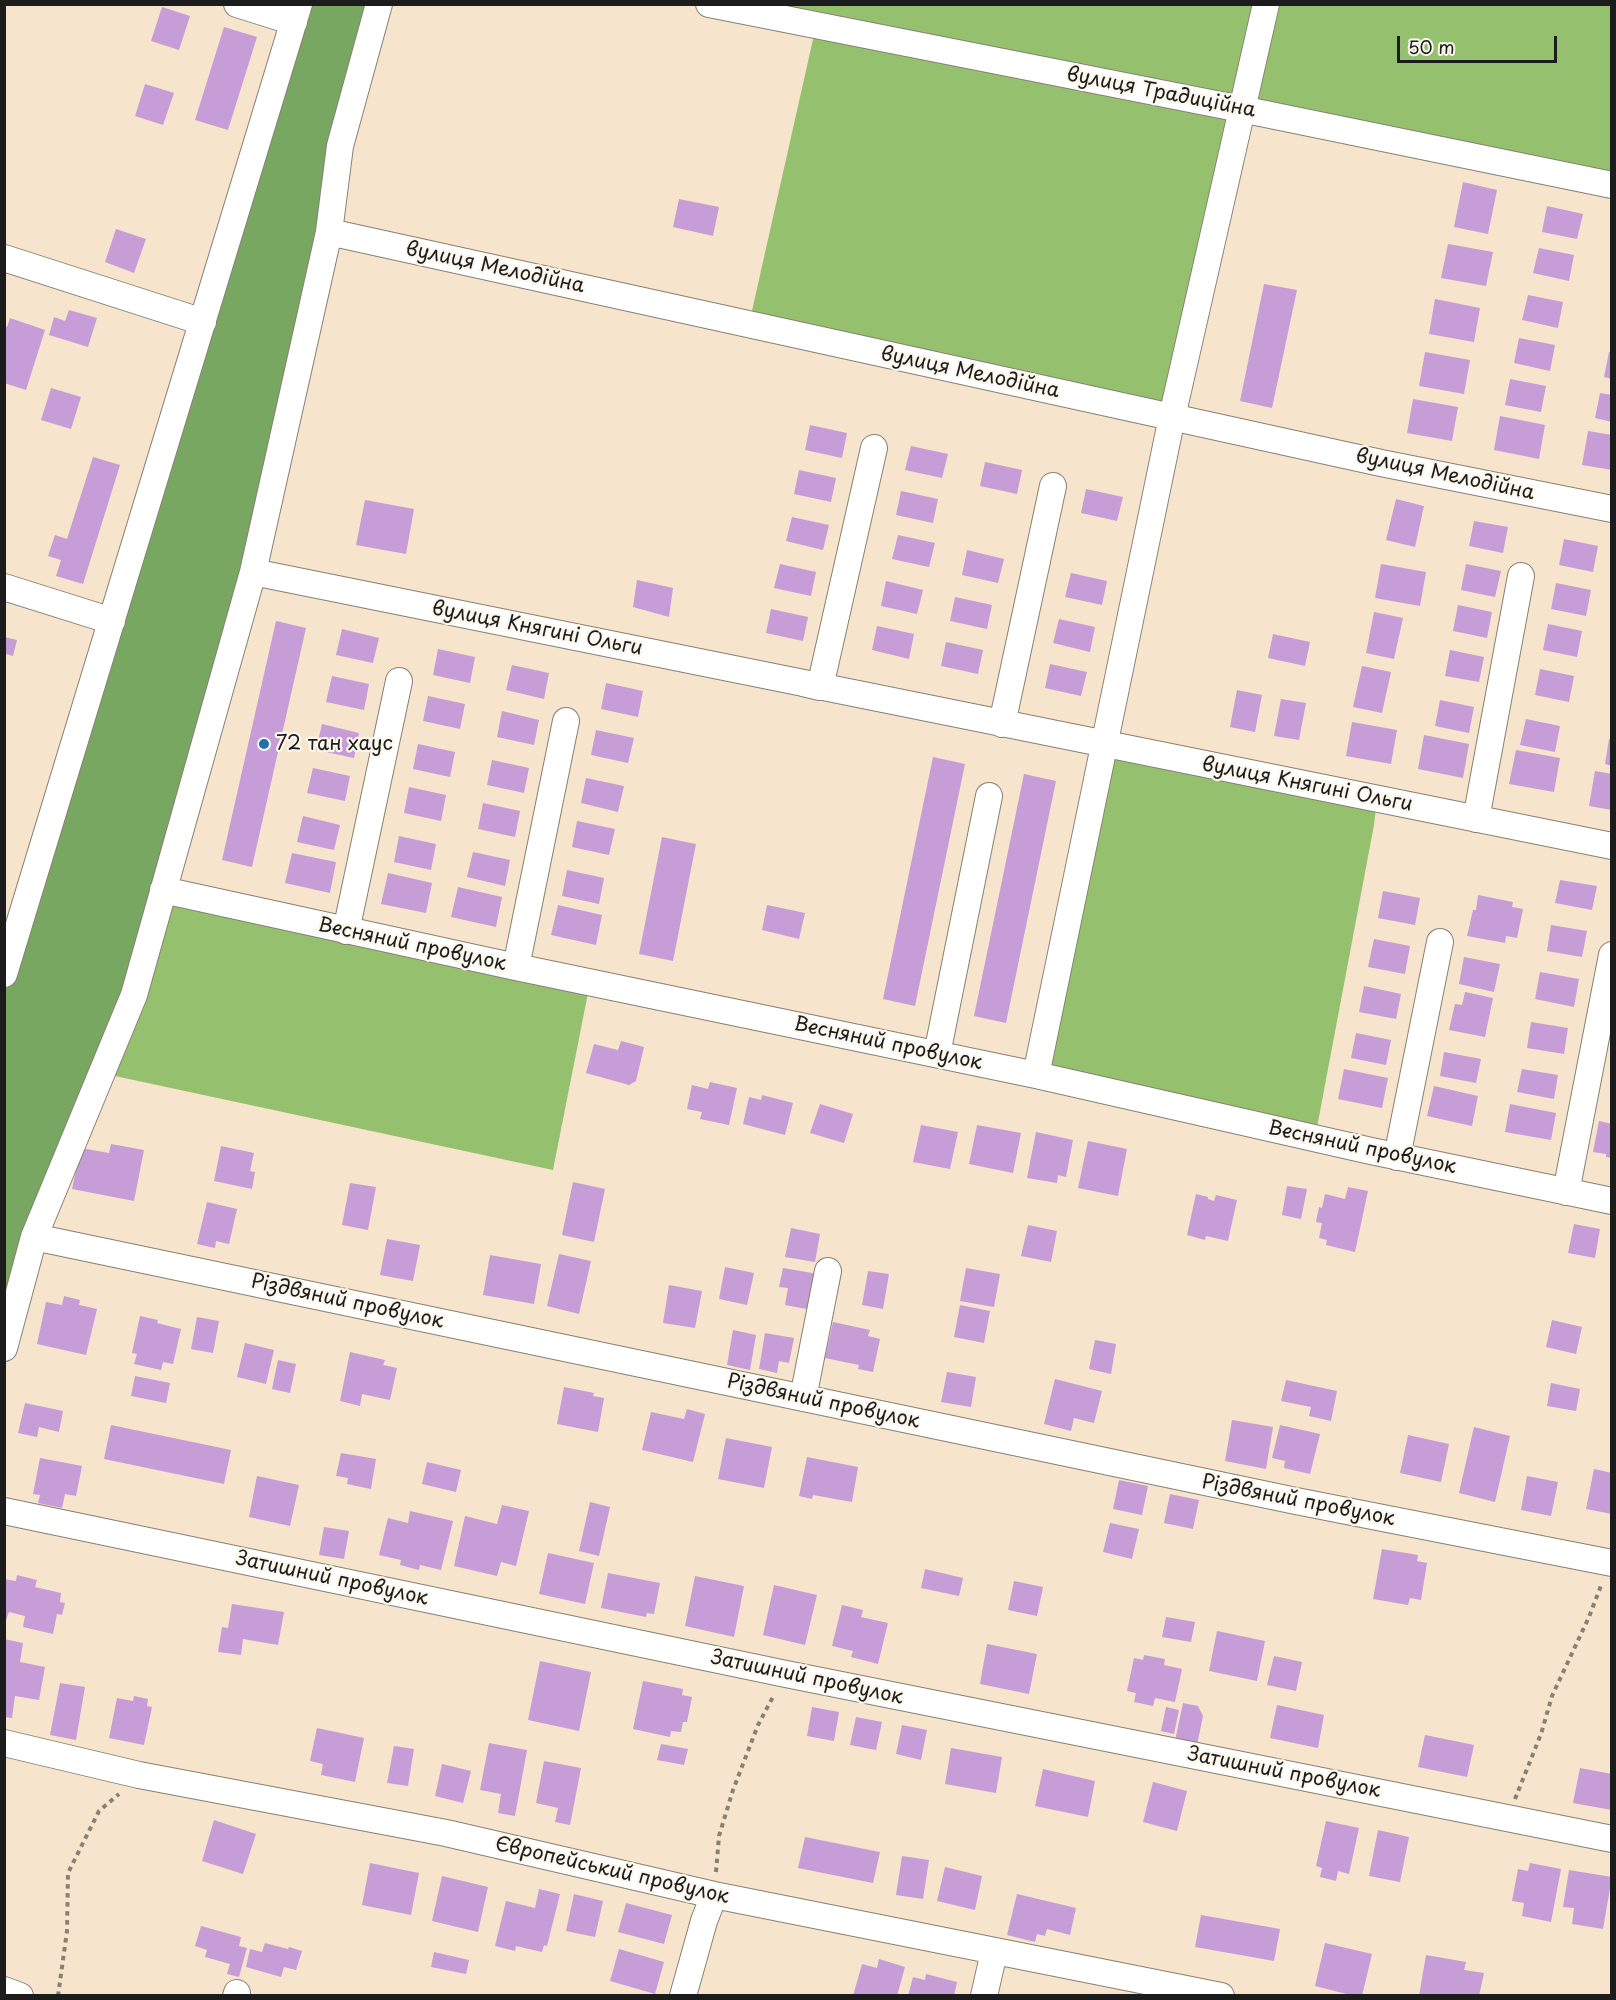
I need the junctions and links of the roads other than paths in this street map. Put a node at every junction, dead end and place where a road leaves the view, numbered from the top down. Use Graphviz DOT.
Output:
graph roads {
  1 [pos="237,4"];
  2 [pos="380,4"];
  3 [pos="709,4"];
  4 [pos="1266,4"];
  5 [pos="297,13"];
  6 [pos="1241,109"];
  7 [pos="1611,185"];
  8 [pos="328,232"];
  9 [pos="4,258"];
  10 [pos="203,322"];
  11 [pos="1172,417"];
  12 [pos="874,448"];
  13 [pos="1053,486"];
  14 [pos="1611,509"];
  15 [pos="253,572"];
  16 [pos="1521,576"];
  17 [pos="4,587"];
  18 [pos="112,621"];
  19 [pos="399,681"];
  20 [pos="820,687"];
  21 [pos="566,721"];
  22 [pos="1002,724"];
  23 [pos="1105,745"];
  24 [pos="989,796"];
  25 [pos="1476,819"];
  26 [pos="1611,846"];
  27 [pos="163,890"];
  28 [pos="12,922"];
  29 [pos="346,931"];
  30 [pos="1440,942"];
  31 [pos="1611,955"];
  32 [pos="516,967"];
  33 [pos="4,974"];
  34 [pos="937,1054"];
  35 [pos="1036,1075"];
  36 [pos="1397,1157"];
  37 [pos="1566,1192"];
  38 [pos="1611,1201"];
  39 [pos="34,1237"];
  40 [pos="828,1271"];
  41 [pos="4,1348"];
  42 [pos="803,1398"];
  43 [pos="4,1510"];
  44 [pos="1610,1563"];
  45 [pos="4,1743"];
  46 [pos="1611,1839"];
  47 [pos="714,1894"];
  48 [pos="994,1952"];
  49 [pos="4,1990"];
  50 [pos="20,1995"];
  51 [pos="683,1995"];
  52 [pos="984,1995"];
  53 [pos="1221,1995"];
  1 -- 5 [label="street"];
  2 -- 8 [label="street"];
  3 -- 6 [label="street, вулиця Традиційна"];
  4 -- 6 [label="street"];
  5 -- 10 [label="street"];
  6 -- 7 [label="street, вулиця Традиційна"];
  6 -- 11 [label="street"];
  8 -- 11 [label="street, вулиця Мелодійна"];
  8 -- 15 [label="street"];
  9 -- 10 [label="street"];
  10 -- 18 [label="street"];
  11 -- 14 [label="street, вулиця Мелодійна"];
  11 -- 23 [label="street"];
  12 -- 20 [label="street"];
  13 -- 22 [label="street"];
  15 -- 20 [label="street, вулиця Княгині Ольги"];
  15 -- 27 [label="street"];
  16 -- 25 [label="street"];
  17 -- 18 [label="street"];
  18 -- 28 [label="street"];
  19 -- 29 [label="street"];
  20 -- 22 [label="street, вулиця Княгині Ольги"];
  21 -- 32 [label="street"];
  22 -- 23 [label="street, вулиця Княгині Ольги"];
  23 -- 25 [label="street, вулиця Княгині Ольги"];
  23 -- 35 [label="street"];
  24 -- 34 [label="street"];
  25 -- 26 [label="street, вулиця Княгині Ольги"];
  27 -- 29 [label="street, Весняний провулок"];
  27 -- 39 [label="street"];
  28 -- 33 [label="street"];
  29 -- 32 [label="street, Весняний провулок"];
  30 -- 36 [label="street"];
  31 -- 37 [label="street"];
  32 -- 34 [label="street, Весняний провулок"];
  34 -- 35 [label="street, Весняний провулок"];
  35 -- 36 [label="street, Весняний провулок"];
  36 -- 37 [label="street, Весняний провулок"];
  37 -- 38 [label="street, Весняний провулок"];
  39 -- 41 [label="street"];
  39 -- 42 [label="street, Різдвяний провулок"];
  40 -- 42 [label="street"];
  42 -- 44 [label="street, Різдвяний провулок"];
  43 -- 46 [label="street, Затишний провулок"];
  45 -- 47 [label="street, Європейський провулок"];
  47 -- 48 [label="street, Європейський провулок"];
  47 -- 51 [label="street"];
  48 -- 52 [label="street"];
  48 -- 53 [label="street, Європейський провулок"];
  49 -- 50 [label="street"];
}
